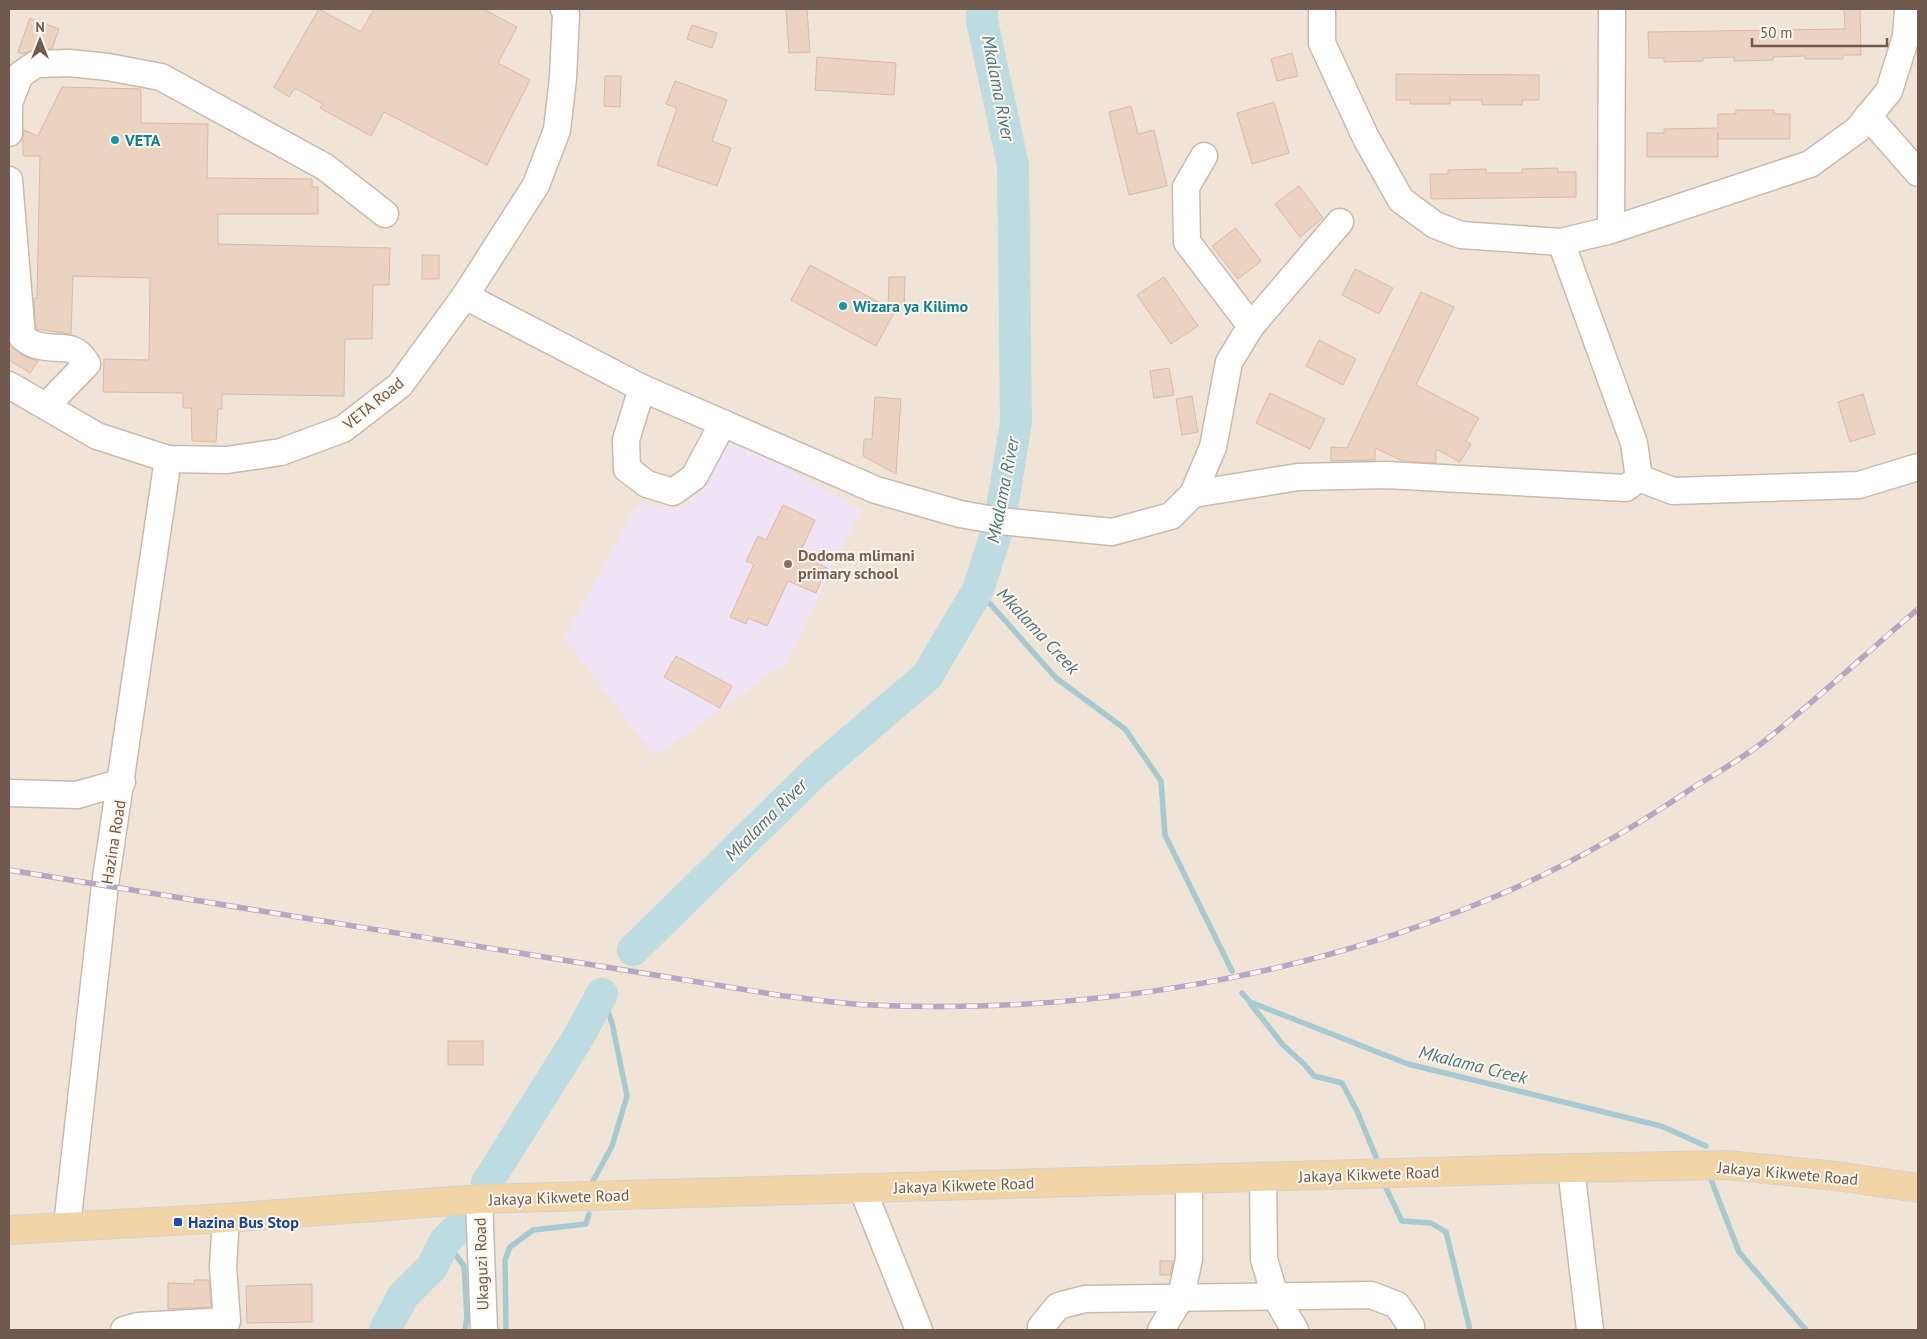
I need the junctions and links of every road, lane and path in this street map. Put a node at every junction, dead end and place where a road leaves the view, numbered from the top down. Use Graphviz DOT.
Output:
graph roads {
  1 [pos="564,9"];
  2 [pos="1322,9"];
  3 [pos="1612,9"];
  4 [pos="1908,9"];
  5 [pos="1868,116"];
  6 [pos="9,133"];
  7 [pos="1204,156"];
  8 [pos="1918,173"];
  9 [pos="9,180"];
  10 [pos="385,214"];
  11 [pos="1340,222"];
  12 [pos="1611,230"];
  13 [pos="1561,242"];
  14 [pos="465,296"];
  15 [pos="1251,326"];
  16 [pos="9,385"];
  17 [pos="642,388"];
  18 [pos="46,406"];
  19 [pos="722,423"];
  20 [pos="168,459"];
  21 [pos="1918,467"];
  22 [pos="1639,478"];
  23 [pos="1193,494"];
  24 [pos="122,782"];
  25 [pos="9,793"];
  26 [pos="1571,1168"];
  27 [pos="1263,1177"];
  28 [pos="1189,1179"];
  29 [pos="862,1188"];
  30 [pos="1918,1188"];
  31 [pos="479,1199"];
  32 [pos="226,1218"];
  33 [pos="67,1226"];
  34 [pos="9,1230"];
  35 [pos="1275,1296"];
  36 [pos="1181,1297"];
  37 [pos="226,1326"];
  38 [pos="134,1329"];
  39 [pos="484,1330"];
  40 [pos="919,1330"];
  41 [pos="1042,1330"];
  42 [pos="1161,1330"];
  43 [pos="1295,1330"];
  44 [pos="1411,1330"];
  45 [pos="1590,1330"];
  1 -- 14 [label="street, VETA Road"];
  2 -- 13 [label="street"];
  3 -- 12 [label="street"];
  4 -- 5 [label="street"];
  5 -- 8 [label="street"];
  5 -- 12 [label="street"];
  6 -- 10 [label="street"];
  7 -- 15 [label="street"];
  9 -- 18 [label="street"];
  11 -- 15 [label="street"];
  12 -- 13 [label="street"];
  13 -- 22 [label="street"];
  14 -- 17 [label="street"];
  14 -- 20 [label="street, VETA Road"];
  15 -- 23 [label="street"];
  16 -- 18 [label="street, VETA Road"];
  17 -- 19 [label="street"];
  17 -- 19 [label="street"];
  18 -- 20 [label="street, VETA Road"];
  19 -- 23 [label="street"];
  20 -- 24 [label="street, Hazina Road"];
  21 -- 22 [label="street"];
  22 -- 23 [label="street"];
  24 -- 25 [label="street"];
  24 -- 33 [label="street, Hazina Road"];
  26 -- 27 [label="main road, Jakaya Kikwete Road"];
  26 -- 30 [label="main road, Jakaya Kikwete Road"];
  26 -- 45 [label="street"];
  27 -- 28 [label="main road, Jakaya Kikwete Road"];
  27 -- 35 [label="street"];
  28 -- 29 [label="main road, Jakaya Kikwete Road"];
  28 -- 36 [label="street"];
  29 -- 31 [label="main road, Jakaya Kikwete Road"];
  29 -- 40 [label="street"];
  31 -- 32 [label="main road, Jakaya Kikwete Road"];
  31 -- 39 [label="street, Ukaguzi Road"];
  32 -- 33 [label="main road, Jakaya Kikwete Road"];
  32 -- 37 [label="street"];
  33 -- 34 [label="main road, Jakaya Kikwete Road"];
  35 -- 36 [label="street"];
  35 -- 43 [label="street"];
  35 -- 44 [label="street"];
  36 -- 41 [label="street"];
  36 -- 42 [label="street"];
  37 -- 38 [label="street"];
}
